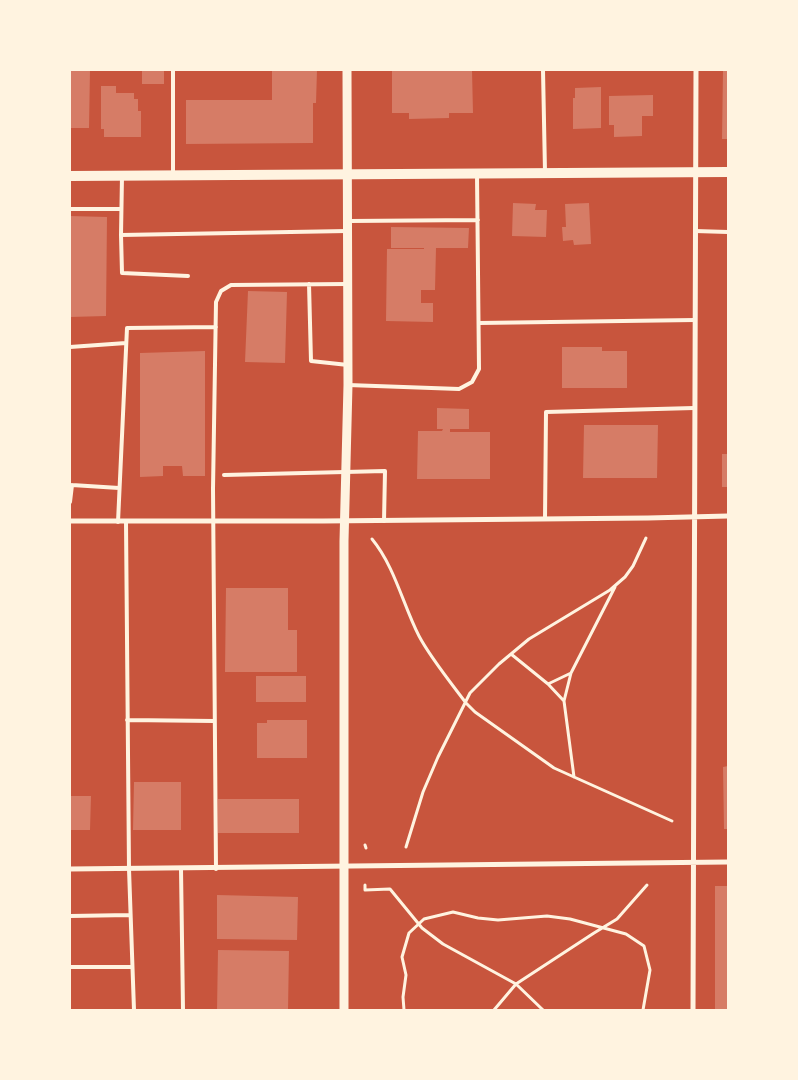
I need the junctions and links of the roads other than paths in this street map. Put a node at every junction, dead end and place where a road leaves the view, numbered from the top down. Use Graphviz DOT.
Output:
graph roads {
  1 [pos="173,70"];
  2 [pos="346,70"];
  3 [pos="543,70"];
  4 [pos="696,70"];
  5 [pos="696,171"];
  6 [pos="545,172"];
  7 [pos="728,172"];
  8 [pos="477,173"];
  9 [pos="346,174"];
  10 [pos="174,175"];
  11 [pos="70,176"];
  12 [pos="122,176"];
  13 [pos="70,209"];
  14 [pos="121,209"];
  15 [pos="478,220"];
  16 [pos="347,221"];
  17 [pos="347,231"];
  18 [pos="695,231"];
  19 [pos="728,232"];
  20 [pos="121,235"];
  21 [pos="188,276"];
  22 [pos="309,284"];
  23 [pos="347,284"];
  24 [pos="695,320"];
  25 [pos="478,323"];
  26 [pos="216,327"];
  27 [pos="126,343"];
  28 [pos="70,347"];
  29 [pos="348,365"];
  30 [pos="348,385"];
  31 [pos="694,408"];
  32 [pos="345,471"];
  33 [pos="224,476"];
  34 [pos="71,484"];
  35 [pos="119,488"];
  36 [pos="70,502"];
  37 [pos="693,516"];
  38 [pos="728,516"];
  39 [pos="545,519"];
  40 [pos="70,521"];
  41 [pos="345,521"];
  42 [pos="384,521"];
  43 [pos="118,522"];
  44 [pos="126,522"];
  45 [pos="213,522"];
  46 [pos="127,720"];
  47 [pos="214,721"];
  48 [pos="694,862"];
  49 [pos="728,862"];
  50 [pos="343,867"];
  51 [pos="70,869"];
  52 [pos="129,869"];
  53 [pos="181,869"];
  54 [pos="216,869"];
  55 [pos="130,914"];
  56 [pos="70,916"];
  57 [pos="70,967"];
  58 [pos="132,967"];
  59 [pos="134,1010"];
  60 [pos="182,1010"];
  61 [pos="344,1010"];
  62 [pos="692,1010"];
  1 -- 10 [label="lane"];
  2 -- 9 [label="street"];
  3 -- 6 [label="lane"];
  4 -- 5 [label="street"];
  5 -- 6 [label="main road"];
  5 -- 7 [label="main road"];
  5 -- 18 [label="street"];
  6 -- 8 [label="main road"];
  8 -- 9 [label="main road"];
  8 -- 15 [label="lane"];
  9 -- 10 [label="main road"];
  9 -- 16 [label="street"];
  10 -- 12 [label="main road"];
  11 -- 12 [label="main road"];
  12 -- 14 [label="lane"];
  13 -- 14 [label="lane"];
  14 -- 20 [label="lane"];
  15 -- 16 [label="lane"];
  15 -- 25 [label="lane"];
  16 -- 17 [label="street"];
  17 -- 20 [label="lane"];
  17 -- 23 [label="street"];
  18 -- 19 [label="lane"];
  18 -- 24 [label="street"];
  20 -- 21 [label="lane"];
  22 -- 23 [label="lane"];
  22 -- 26 [label="lane"];
  22 -- 29 [label="lane"];
  23 -- 29 [label="street"];
  24 -- 25 [label="lane"];
  24 -- 31 [label="street"];
  25 -- 30 [label="lane"];
  26 -- 27 [label="lane"];
  26 -- 45 [label="lane"];
  27 -- 28 [label="lane"];
  27 -- 35 [label="lane"];
  29 -- 30 [label="street"];
  30 -- 32 [label="street"];
  31 -- 37 [label="street"];
  31 -- 39 [label="lane"];
  32 -- 33 [label="lane"];
  32 -- 41 [label="street"];
  32 -- 42 [label="lane"];
  34 -- 35 [label="lane"];
  34 -- 36 [label="lane"];
  35 -- 43 [label="lane"];
  37 -- 38 [label="street"];
  37 -- 39 [label="street"];
  37 -- 48 [label="street"];
  39 -- 42 [label="street"];
  40 -- 43 [label="street"];
  41 -- 42 [label="street"];
  41 -- 45 [label="street"];
  41 -- 50 [label="street"];
  43 -- 44 [label="street"];
  44 -- 45 [label="street"];
  44 -- 46 [label="lane"];
  45 -- 47 [label="lane"];
  46 -- 47 [label="lane"];
  46 -- 52 [label="lane"];
  47 -- 54 [label="lane"];
  48 -- 49 [label="street"];
  48 -- 50 [label="street"];
  48 -- 62 [label="street"];
  50 -- 54 [label="street"];
  50 -- 61 [label="street"];
  51 -- 52 [label="street"];
  52 -- 53 [label="street"];
  52 -- 55 [label="lane"];
  53 -- 54 [label="street"];
  53 -- 60 [label="lane"];
  55 -- 56 [label="lane"];
  55 -- 58 [label="lane"];
  57 -- 58 [label="lane"];
  58 -- 59 [label="lane"];
}
